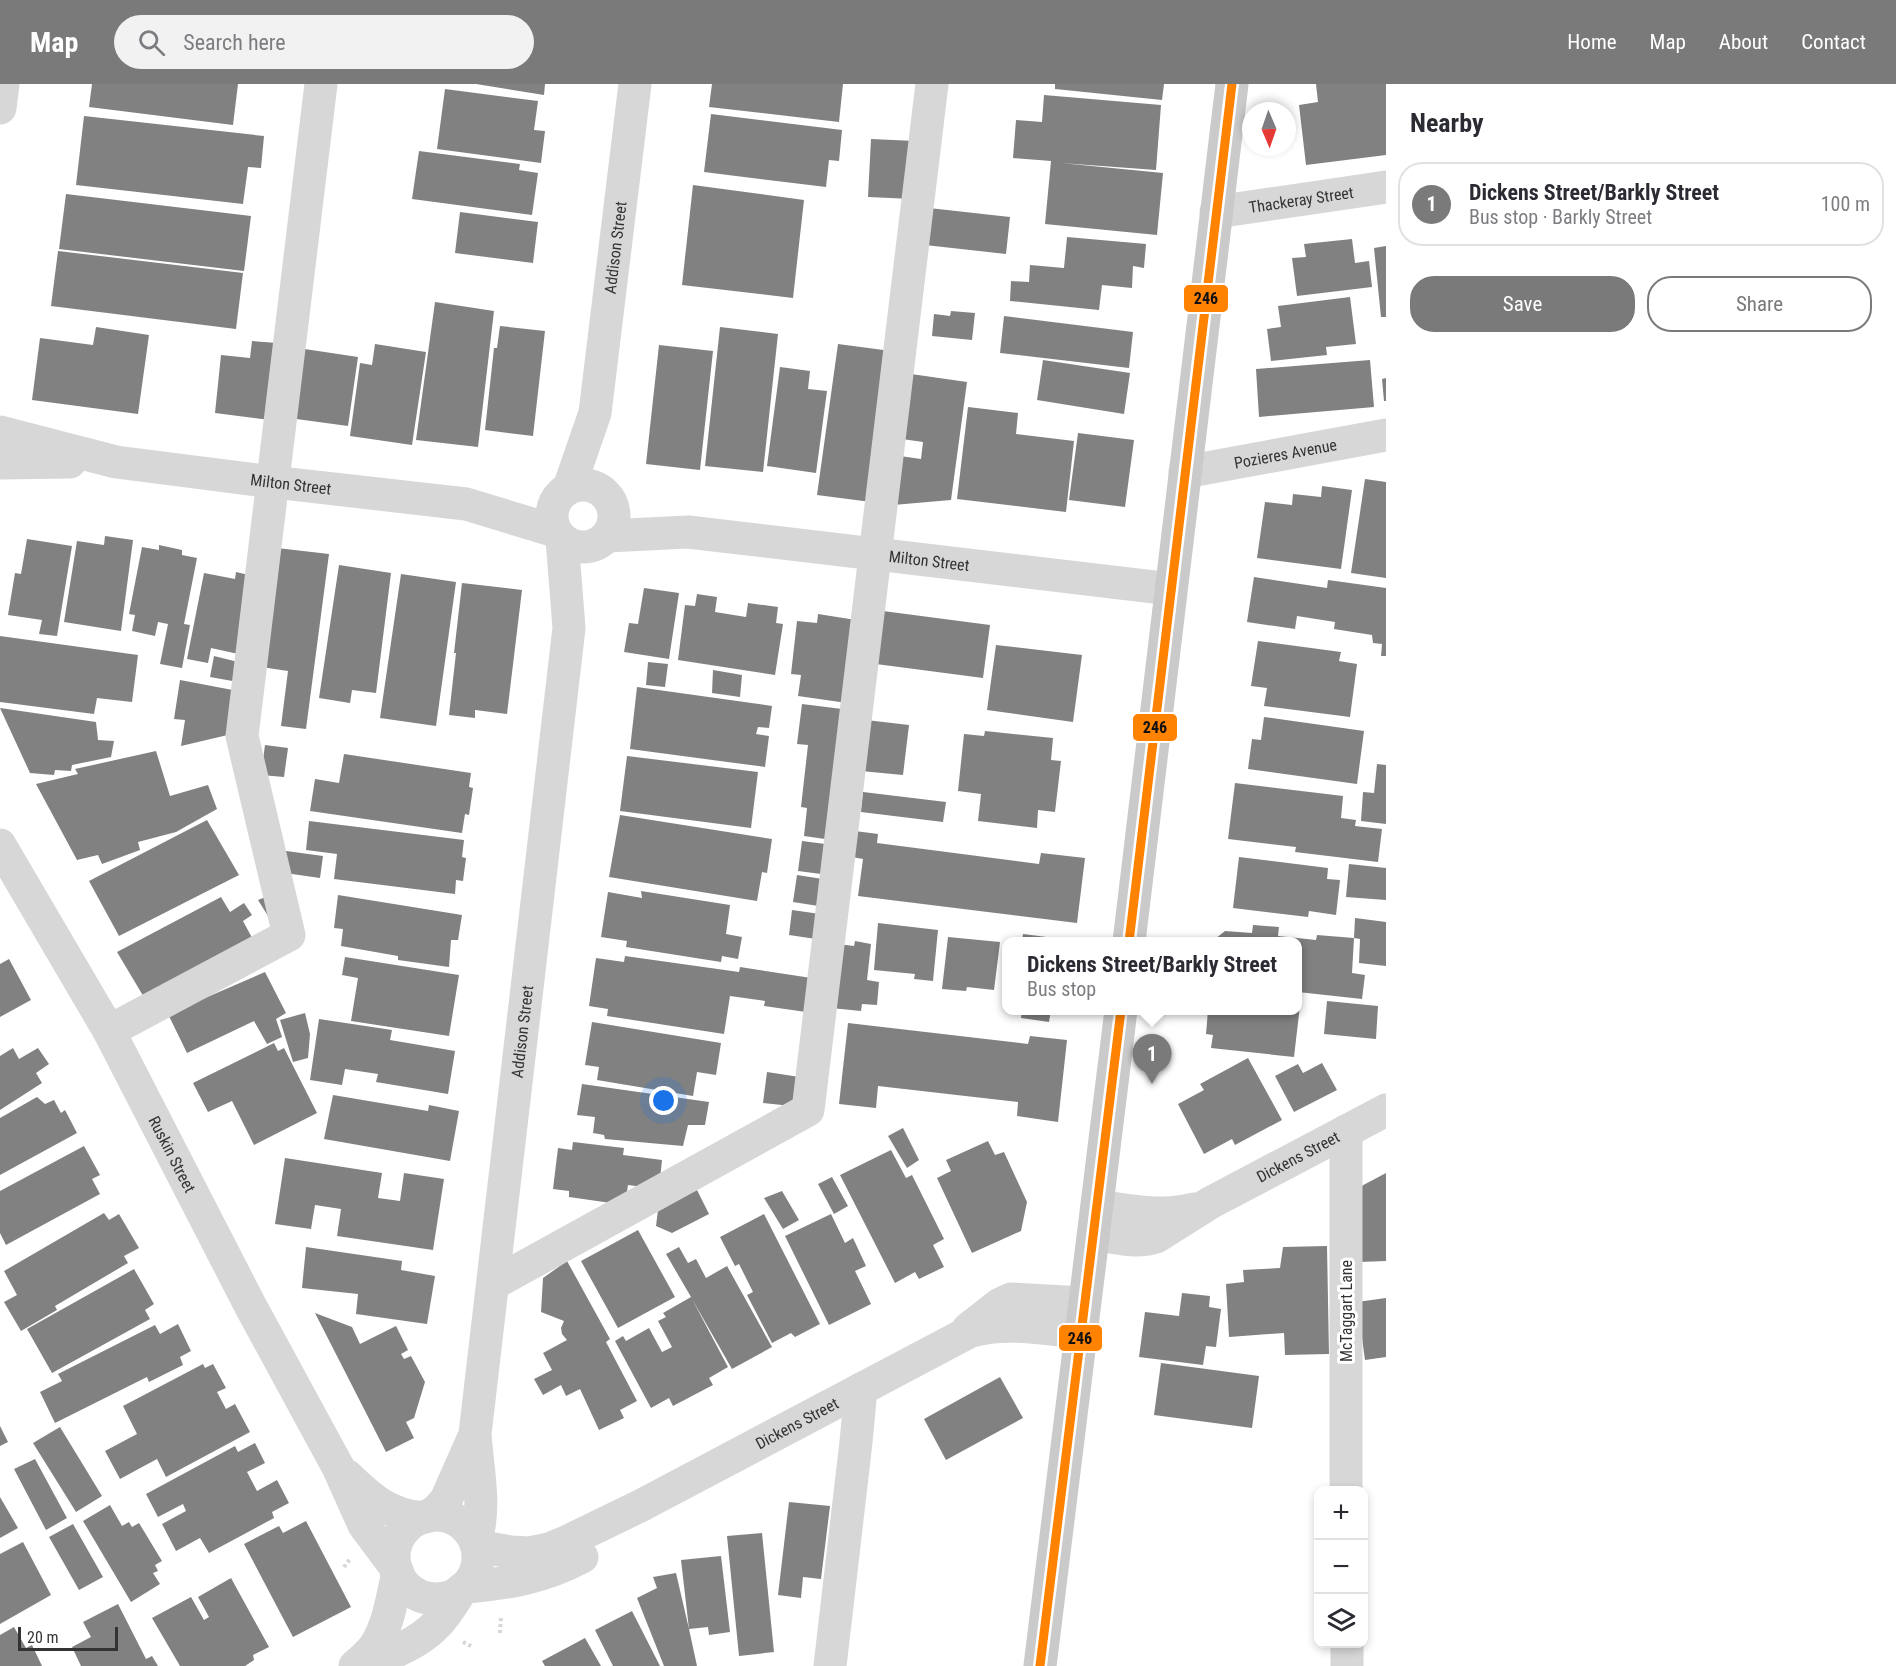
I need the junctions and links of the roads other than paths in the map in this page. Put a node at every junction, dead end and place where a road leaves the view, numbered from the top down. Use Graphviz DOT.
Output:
graph roads {
  1 [pos="3,84"];
  2 [pos="321,84"];
  3 [pos="635,84"];
  4 [pos="932,84"];
  5 [pos="1232,84"];
  6 [pos="0,108"];
  7 [pos="1386,187"];
  8 [pos="1216,212"];
  9 [pos="596,413"];
  10 [pos="0,432"];
  11 [pos="1386,435"];
  12 [pos="116,462"];
  13 [pos="0,463"];
  14 [pos="1185,472"];
  15 [pos="273,482"];
  16 [pos="563,492"];
  17 [pos="466,504"];
  18 [pos="606,519"];
  19 [pos="558,535"];
  20 [pos="877,553"];
  21 [pos="1171,589"];
  22 [pos="569,628"];
  23 [pos="0,844"];
  24 [pos="1130,937"];
  25 [pos="1120,1015"];
  26 [pos="110,1031"];
  27 [pos="1386,1110"];
  28 [pos="1346,1131"];
  29 [pos="1095,1220"];
  30 [pos="493,1284"];
  31 [pos="1082,1318"];
  32 [pos="861,1389"];
  33 [pos="475,1434"];
  34 [pos="338,1467"];
  35 [pos="1347,1486"];
  36 [pos="642,1505"];
  37 [pos="425,1517"];
  38 [pos="476,1543"];
  39 [pos="397,1571"];
  40 [pos="464,1588"];
  41 [pos="1347,1648"];
  42 [pos="357,1666"];
  43 [pos="830,1666"];
  44 [pos="1040,1666"];
  45 [pos="1347,1666"];
  1 -- 6 [label="street"];
  2 -- 15 [label="street"];
  3 -- 9 [label="street, Addison Street"];
  4 -- 20 [label="street"];
  5 -- 8 [label="main road"];
  7 -- 8 [label="street, Thackeray Street"];
  8 -- 14 [label="main road"];
  9 -- 16 [label="street, Addison Street"];
  9 -- 18 [label="street, Addison Street"];
  10 -- 12 [label="street, Milton Street"];
  11 -- 14 [label="street, Pozieres Avenue"];
  12 -- 13 [label="street, Milton Street"];
  12 -- 15 [label="street, Milton Street"];
  14 -- 21 [label="main road"];
  15 -- 17 [label="street, Milton Street"];
  15 -- 26 [label="street"];
  16 -- 17 [label="street, Milton Street"];
  16 -- 18 [label="street"];
  16 -- 19 [label="street"];
  17 -- 19 [label="street, Milton Street"];
  18 -- 19 [label="street"];
  18 -- 20 [label="street, Milton Street"];
  18 -- 22 [label="street, Addison Street"];
  19 -- 22 [label="street, Addison Street"];
  20 -- 21 [label="street, Milton Street"];
  20 -- 30 [label="street"];
  21 -- 24 [label="main road"];
  22 -- 30 [label="street, Addison Street"];
  23 -- 26 [label="street, Ruskin Street"];
  25 -- 29 [label="main road"];
  26 -- 34 [label="street, Ruskin Street"];
  27 -- 28 [label="street, Dickens Street"];
  28 -- 29 [label="street, Dickens Street"];
  28 -- 35 [label="street, McTaggart Lane"];
  29 -- 31 [label="main road"];
  30 -- 33 [label="street, Addison Street"];
  31 -- 32 [label="street, Dickens Street"];
  31 -- 44 [label="main road"];
  32 -- 36 [label="street, Dickens Street"];
  32 -- 43 [label="street"];
  33 -- 37 [label="street, Addison Street"];
  33 -- 38 [label="street, Addison Street"];
  34 -- 37 [label="street, Ruskin Street"];
  34 -- 39 [label="street, Ruskin Street"];
  36 -- 38 [label="street, Dickens Street"];
  36 -- 40 [label="street, Dickens Street"];
  37 -- 38 [label="street"];
  37 -- 39 [label="street"];
  38 -- 40 [label="street"];
  39 -- 40 [label="street"];
  39 -- 42 [label="street"];
  40 -- 42 [label="street"];
  41 -- 45 [label="street"];
}
